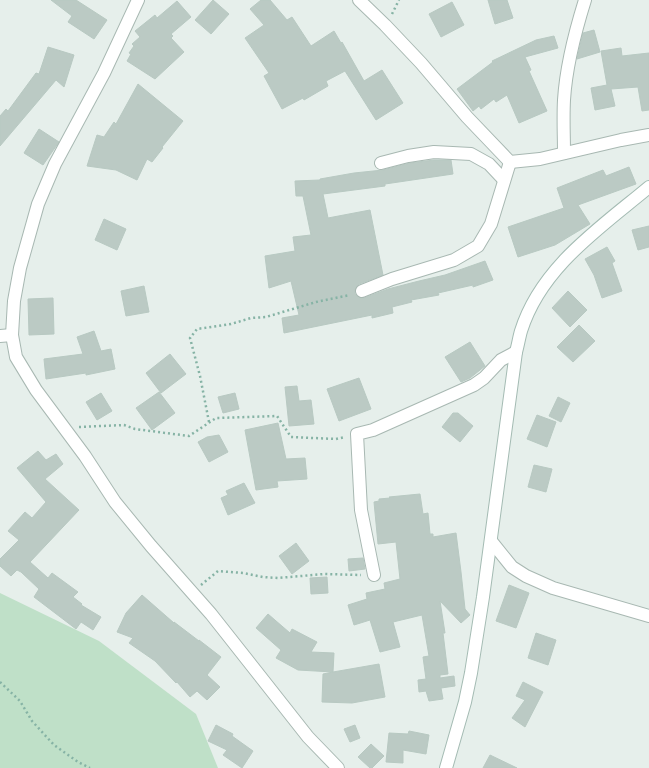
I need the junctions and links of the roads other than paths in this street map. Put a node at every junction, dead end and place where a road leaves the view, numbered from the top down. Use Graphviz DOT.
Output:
graph roads {
  1 [pos="138,0"];
  2 [pos="359,0"];
  3 [pos="585,0"];
  4 [pos="649,135"];
  5 [pos="564,153"];
  6 [pos="510,162"];
  7 [pos="381,163"];
  8 [pos="504,180"];
  9 [pos="649,187"];
  10 [pos="362,291"];
  11 [pos="12,335"];
  12 [pos="0,336"];
  13 [pos="516,352"];
  14 [pos="491,541"];
  15 [pos="374,575"];
  16 [pos="649,616"];
  17 [pos="338,768"];
  18 [pos="446,768"];
  1 -- 11 [label="street"];
  2 -- 6 [label="street"];
  3 -- 5 [label="street"];
  4 -- 5 [label="street"];
  5 -- 6 [label="street"];
  6 -- 8 [label="street"];
  7 -- 8 [label="street"];
  8 -- 10 [label="street"];
  9 -- 13 [label="street"];
  11 -- 12 [label="street"];
  11 -- 17 [label="street"];
  13 -- 14 [label="street"];
  13 -- 15 [label="street"];
  14 -- 16 [label="street"];
  14 -- 18 [label="street"];
}
